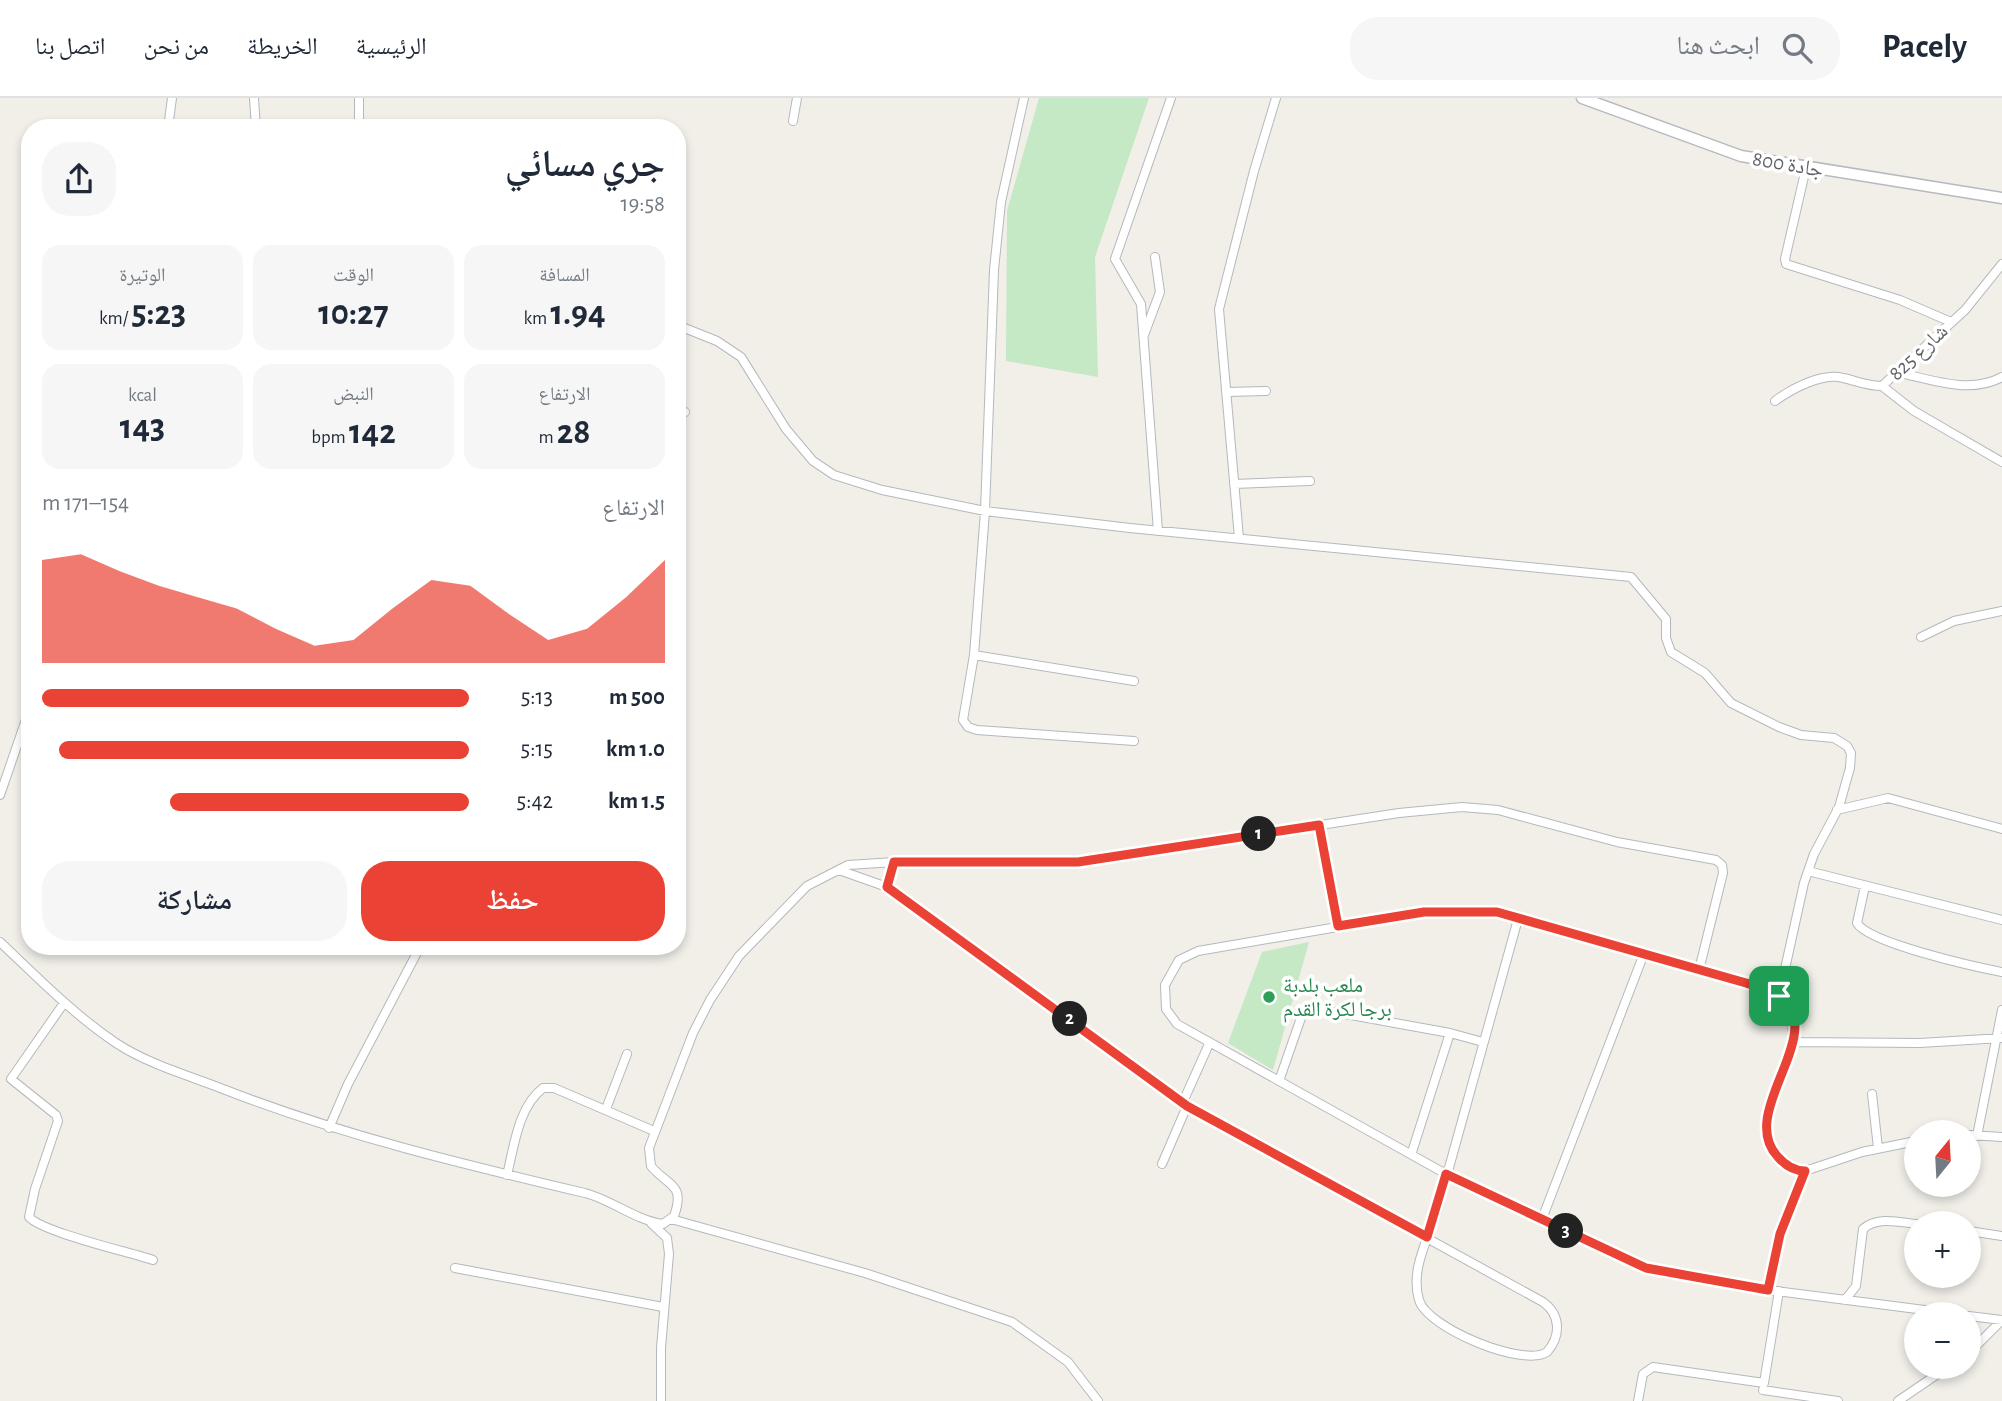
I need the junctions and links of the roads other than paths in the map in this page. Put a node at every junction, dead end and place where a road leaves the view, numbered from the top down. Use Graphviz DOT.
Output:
graph roads {
  1 [pos="172,98"];
  2 [pos="254,98"];
  3 [pos="359,98"];
  4 [pos="797,98"];
  5 [pos="1024,98"];
  6 [pos="1171,98"];
  7 [pos="1276,98"];
  8 [pos="1582,98"];
  9 [pos="168,119"];
  10 [pos="255,119"];
  11 [pos="359,119"];
  12 [pos="793,121"];
  13 [pos="1806,168"];
  14 [pos="2002,198"];
  15 [pos="1155,257"];
  16 [pos="2002,264"];
  17 [pos="1951,322"];
  18 [pos="686,329"];
  19 [pos="1143,342"];
  20 [pos="1896,372"];
  21 [pos="2002,377"];
  22 [pos="1882,386"];
  23 [pos="1266,391"];
  24 [pos="1226,392"];
  25 [pos="1775,401"];
  26 [pos="2002,462"];
  27 [pos="1310,481"];
  28 [pos="1234,484"];
  29 [pos="985,511"];
  30 [pos="1158,531"];
  31 [pos="1239,538"];
  32 [pos="2002,611"];
  33 [pos="1921,636"];
  34 [pos="974,655"];
  35 [pos="1134,681"];
  36 [pos="21,734"];
  37 [pos="1134,741"];
  38 [pos="0,795"];
  39 [pos="1837,810"];
  40 [pos="1319,825"];
  41 [pos="2002,829"];
  42 [pos="894,862"];
  43 [pos="839,870"];
  44 [pos="1808,871"];
  45 [pos="1864,886"];
  46 [pos="887,887"];
  47 [pos="1518,919"];
  48 [pos="2002,920"];
  49 [pos="1338,926"];
  50 [pos="0,942"];
  51 [pos="417,955"];
  52 [pos="1643,956"];
  53 [pos="1699,970"];
  54 [pos="2002,972"];
  55 [pos="1779,996"];
  56 [pos="64,1003"];
  57 [pos="2002,1010"];
  58 [pos="1450,1033"];
  59 [pos="1999,1038"];
  60 [pos="1483,1042"];
  61 [pos="1793,1042"];
  62 [pos="1209,1044"];
  63 [pos="627,1054"];
  64 [pos="1279,1081"];
  65 [pos="1872,1094"];
  66 [pos="1185,1104"];
  67 [pos="606,1109"];
  68 [pos="1977,1120"];
  69 [pos="329,1128"];
  70 [pos="654,1131"];
  71 [pos="1981,1136"];
  72 [pos="2002,1137"];
  73 [pos="1904,1143"];
  74 [pos="1878,1148"];
  75 [pos="1412,1152"];
  76 [pos="1162,1164"];
  77 [pos="1805,1171"];
  78 [pos="1446,1174"];
  79 [pos="507,1175"];
  80 [pos="671,1219"];
  81 [pos="1542,1219"];
  82 [pos="650,1222"];
  83 [pos="1904,1222"];
  84 [pos="1981,1233"];
  85 [pos="2002,1236"];
  86 [pos="1427,1237"];
  87 [pos="153,1260"];
  88 [pos="455,1268"];
  89 [pos="1768,1290"];
  90 [pos="1779,1291"];
  91 [pos="1845,1300"];
  92 [pos="663,1307"];
  93 [pos="1904,1307"];
  94 [pos="1981,1317"];
  95 [pos="2002,1320"];
  96 [pos="1981,1341"];
  97 [pos="1930,1379"];
  98 [pos="1763,1386"];
  99 [pos="661,1401"];
  100 [pos="1098,1401"];
  101 [pos="1637,1401"];
  102 [pos="1761,1401"];
  103 [pos="1838,1401"];
  104 [pos="1898,1401"];
  1 -- 9 [label="street"];
  2 -- 10 [label="street"];
  3 -- 11 [label="street"];
  4 -- 12 [label="street"];
  5 -- 29 [label="street"];
  6 -- 19 [label="street"];
  7 -- 24 [label="street"];
  8 -- 13 [label="main road, جادة 800"];
  13 -- 14 [label="main road, جادة 800"];
  13 -- 17 [label="street"];
  15 -- 19 [label="street"];
  16 -- 17 [label="street, شارع 825"];
  17 -- 20 [label="street, شارع 825"];
  18 -- 29 [label="street"];
  19 -- 30 [label="street"];
  20 -- 21 [label="street"];
  20 -- 22 [label="street, شارع 825"];
  22 -- 25 [label="street, شارع 825"];
  22 -- 26 [label="street"];
  23 -- 24 [label="street"];
  24 -- 28 [label="street"];
  27 -- 28 [label="street"];
  28 -- 31 [label="street"];
  29 -- 30 [label="street"];
  29 -- 34 [label="street"];
  30 -- 31 [label="street"];
  31 -- 39 [label="street"];
  32 -- 33 [label="street"];
  34 -- 35 [label="street"];
  34 -- 37 [label="street"];
  36 -- 38 [label="street"];
  39 -- 41 [label="street"];
  39 -- 44 [label="street"];
  40 -- 42 [label="street"];
  40 -- 49 [label="street"];
  40 -- 53 [label="street"];
  42 -- 43 [label="street"];
  42 -- 46 [label="street"];
  43 -- 46 [label="street"];
  43 -- 70 [label="street"];
  44 -- 45 [label="street"];
  44 -- 55 [label="street"];
  45 -- 48 [label="street"];
  45 -- 54 [label="street"];
  46 -- 66 [label="street"];
  47 -- 49 [label="street"];
  47 -- 52 [label="street"];
  47 -- 60 [label="street"];
  49 -- 62 [label="street"];
  50 -- 56 [label="street"];
  51 -- 69 [label="street"];
  52 -- 53 [label="street"];
  52 -- 81 [label="street"];
  53 -- 55 [label="street"];
  55 -- 61 [label="street"];
  56 -- 69 [label="street"];
  56 -- 87 [label="street"];
  57 -- 59 [label="street"];
  58 -- 60 [label="street"];
  58 -- 64 [label="street"];
  58 -- 75 [label="street"];
  59 -- 61 [label="street"];
  59 -- 68 [label="street"];
  60 -- 78 [label="street"];
  61 -- 77 [label="street"];
  62 -- 64 [label="street"];
  62 -- 66 [label="street"];
  63 -- 67 [label="street"];
  64 -- 75 [label="street"];
  65 -- 74 [label="street"];
  66 -- 76 [label="street"];
  66 -- 86 [label="street"];
  67 -- 70 [label="street"];
  67 -- 79 [label="street"];
  69 -- 79 [label="street"];
  70 -- 80 [label="street"];
  71 -- 72 [label="street"];
  73 -- 74 [label="street"];
  74 -- 77 [label="street"];
  75 -- 78 [label="street"];
  77 -- 89 [label="street"];
  78 -- 81 [label="street"];
  78 -- 86 [label="street"];
  79 -- 82 [label="street"];
  80 -- 82 [label="street"];
  80 -- 100 [label="street"];
  81 -- 89 [label="street"];
  82 -- 92 [label="street"];
  83 -- 91 [label="street"];
  84 -- 85 [label="street"];
  86 -- 86 [label="street"];
  88 -- 92 [label="street"];
  89 -- 90 [label="street"];
  90 -- 91 [label="street"];
  90 -- 98 [label="street"];
  91 -- 93 [label="street"];
  92 -- 99 [label="street"];
  94 -- 95 [label="street"];
  95 -- 96 [label="street"];
  97 -- 104 [label="street"];
  98 -- 101 [label="street"];
  98 -- 102 [label="street"];
  98 -- 103 [label="street"];
}
